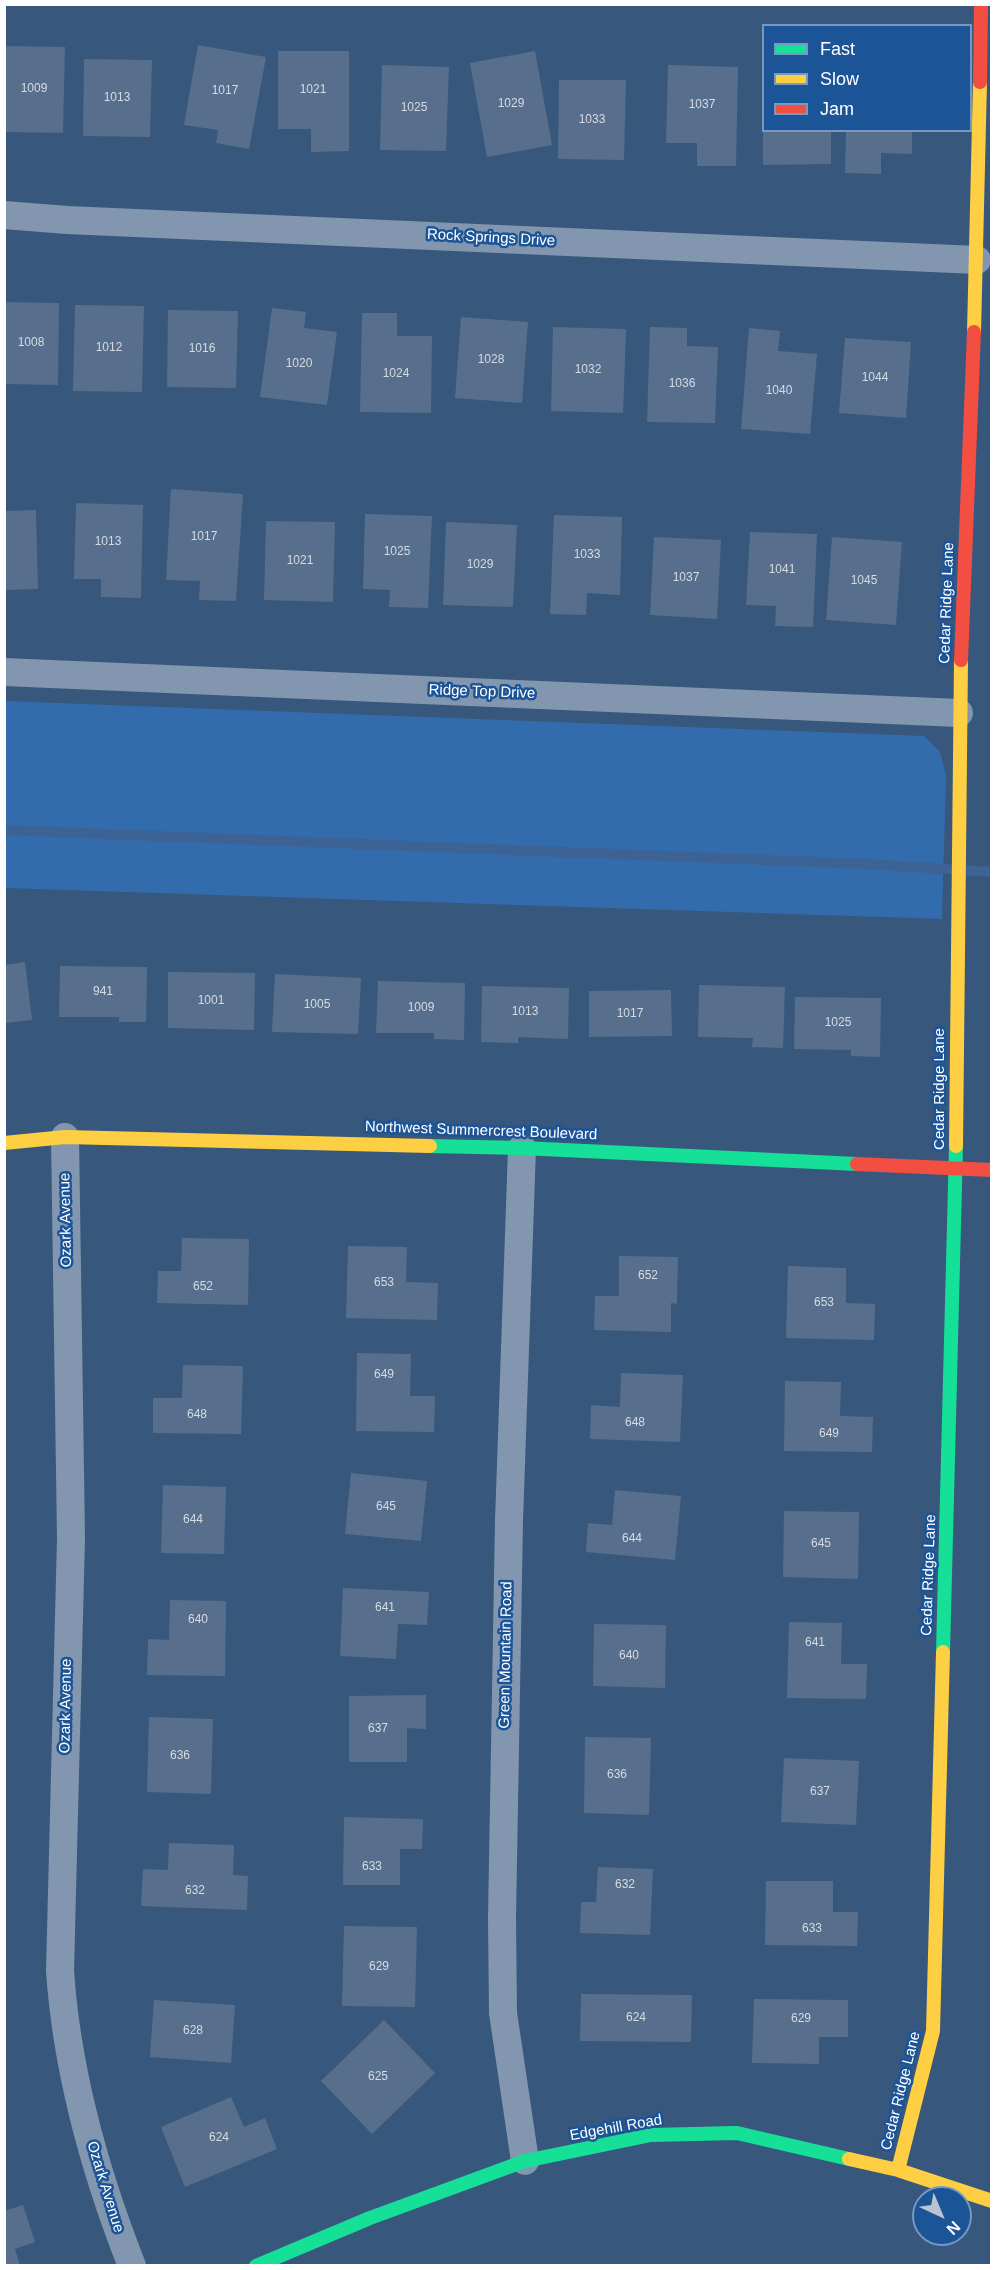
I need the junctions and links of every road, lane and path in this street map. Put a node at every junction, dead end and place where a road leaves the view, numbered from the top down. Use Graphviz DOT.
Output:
graph roads {
  1 [pos="981,4"];
  2 [pos="4,215"];
  3 [pos="977,260"];
  4 [pos="4,672"];
  5 [pos="959,713"];
  6 [pos="65,1137"];
  7 [pos="4,1143"];
  8 [pos="522,1148"];
  9 [pos="956,1169"];
  10 [pos="992,1170"];
  11 [pos="525,2161"];
  12 [pos="898,2170"];
  13 [pos="992,2201"];
  14 [pos="132,2265"];
  15 [pos="256,2265"];
  1 -- 3 [label="street, Cedar Ridge Lane"];
  2 -- 3 [label="street, Rock Springs Drive"];
  3 -- 5 [label="street, Cedar Ridge Lane"];
  4 -- 5 [label="street, Ridge Top Drive"];
  5 -- 9 [label="street, Cedar Ridge Lane"];
  6 -- 7 [label="street, Northwest Summercrest Boulevard"];
  6 -- 8 [label="street, Northwest Summercrest Boulevard"];
  6 -- 14 [label="street, Ozark Avenue"];
  8 -- 9 [label="street, Northwest Summercrest Boulevard"];
  8 -- 11 [label="street, Green Mountain Road"];
  9 -- 10 [label="street, Northwest Summercrest Boulevard"];
  9 -- 12 [label="street, Cedar Ridge Lane"];
  11 -- 12 [label="street, Edgehill Road"];
  11 -- 15 [label="street, Edgehill Road"];
  12 -- 13 [label="street, Edgehill Road"];
}
